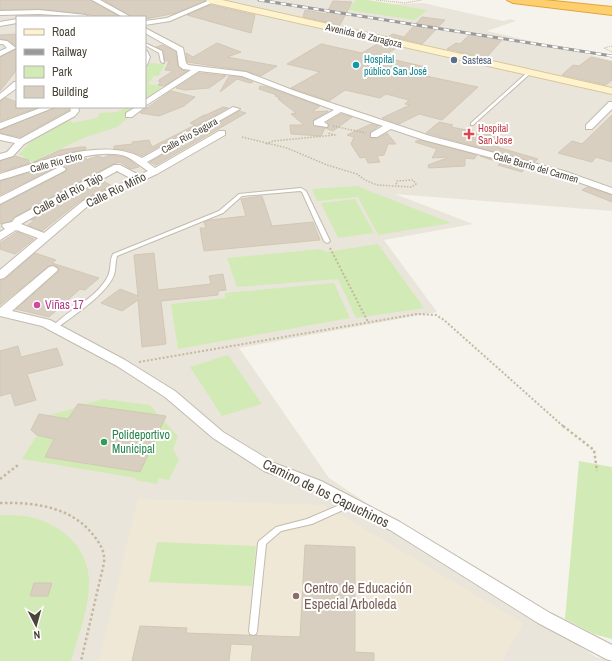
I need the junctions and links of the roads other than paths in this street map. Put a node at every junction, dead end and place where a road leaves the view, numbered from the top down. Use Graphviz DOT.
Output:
graph roads {
  1 [pos="95,0"];
  2 [pos="212,0"];
  3 [pos="513,0"];
  4 [pos="612,11"];
  5 [pos="0,13"];
  6 [pos="77,16"];
  7 [pos="126,16"];
  8 [pos="168,20"];
  9 [pos="16,22"];
  10 [pos="146,23"];
  11 [pos="146,28"];
  12 [pos="146,29"];
  13 [pos="2,32"];
  14 [pos="146,44"];
  15 [pos="0,53"];
  16 [pos="163,62"];
  17 [pos="197,69"];
  18 [pos="530,72"];
  19 [pos="16,85"];
  20 [pos="612,91"];
  21 [pos="0,98"];
  22 [pos="146,103"];
  23 [pos="612,104"];
  24 [pos="45,108"];
  25 [pos="74,108"];
  26 [pos="140,108"];
  27 [pos="236,109"];
  28 [pos="341,109"];
  29 [pos="129,115"];
  30 [pos="472,124"];
  31 [pos="324,125"];
  32 [pos="391,125"];
  33 [pos="0,126"];
  34 [pos="589,127"];
  35 [pos="222,133"];
  36 [pos="374,135"];
  37 [pos="0,137"];
  38 [pos="21,142"];
  39 [pos="0,157"];
  40 [pos="141,162"];
  41 [pos="61,169"];
  42 [pos="154,172"];
  43 [pos="0,177"];
  44 [pos="139,179"];
  45 [pos="612,190"];
  46 [pos="0,201"];
  47 [pos="14,225"];
  48 [pos="0,226"];
  49 [pos="0,236"];
  50 [pos="46,237"];
  51 [pos="327,242"];
  52 [pos="53,269"];
  53 [pos="0,276"];
  54 [pos="1,312"];
  55 [pos="51,325"];
  56 [pos="351,503"];
  57 [pos="253,632"];
  58 [pos="612,654"];
  1 -- 7 [label="street"];
  2 -- 8 [label="street"];
  2 -- 18 [label="main road, Avenida de Zaragoza"];
  3 -- 4 [label="highway"];
  5 -- 6 [label="street"];
  8 -- 10 [label="street"];
  8 -- 11 [label="street"];
  9 -- 13 [label="street"];
  12 -- 17 [label="street, Calle Barrio del Carmen"];
  13 -- 15 [label="street"];
  14 -- 16 [label="lane"];
  17 -- 22 [label="street"];
  17 -- 28 [label="street, Calle Barrio del Carmen"];
  18 -- 20 [label="main road, Avenida de Zaragoza"];
  18 -- 30 [label="lane"];
  19 -- 21 [label="street"];
  23 -- 34 [label="street"];
  24 -- 33 [label="street"];
  25 -- 38 [label="street"];
  26 -- 29 [label="street"];
  27 -- 40 [label="street, Calle Rio Segura"];
  28 -- 31 [label="street"];
  28 -- 32 [label="street, Calle Barrio del Carmen"];
  32 -- 36 [label="street"];
  32 -- 45 [label="street, Calle Barrio del Carmen"];
  35 -- 42 [label="street, Calle Río Miño"];
  37 -- 38 [label="street"];
  38 -- 39 [label="street"];
  40 -- 42 [label="street, Calle Río Ebro"];
  40 -- 43 [label="street, Calle Río Ebro"];
  41 -- 46 [label="street"];
  42 -- 44 [label="street, Calle Río Miño"];
  44 -- 47 [label="street, Calle del Río Tajo"];
  44 -- 50 [label="street, Calle Río Miño"];
  47 -- 48 [label="street"];
  47 -- 49 [label="street, Calle del Río Tajo"];
  47 -- 50 [label="street"];
  50 -- 53 [label="street, Calle Río Miño"];
  51 -- 55 [label="lane"];
  52 -- 54 [label="street"];
  54 -- 55 [label="street, Camino de los Capuchinos"];
  55 -- 56 [label="street, Camino de los Capuchinos"];
  56 -- 57 [label="lane"];
  56 -- 58 [label="street, Camino de los Capuchinos"];
}
